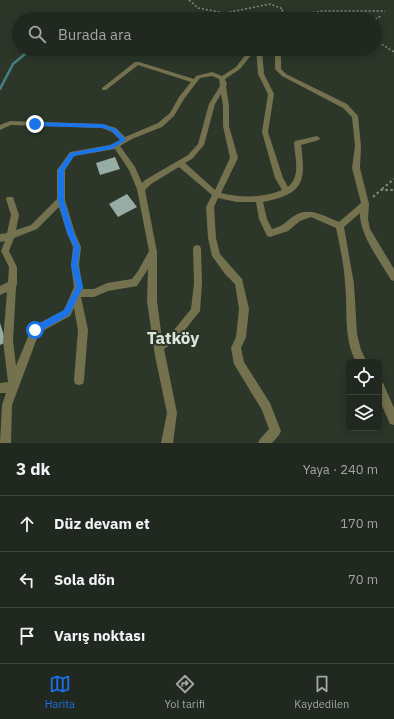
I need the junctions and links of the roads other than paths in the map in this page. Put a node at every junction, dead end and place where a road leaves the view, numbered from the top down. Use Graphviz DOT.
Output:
graph roads {
  1 [pos="247,56"];
  2 [pos="260,56"];
  3 [pos="278,56"];
  4 [pos="195,81"];
  5 [pos="223,81"];
  6 [pos="104,89"];
  7 [pos="0,128"];
  8 [pos="317,138"];
  9 [pos="120,142"];
  10 [pos="180,162"];
  11 [pos="141,189"];
  12 [pos="286,192"];
  13 [pos="216,194"];
  14 [pos="10,199"];
  15 [pos="259,199"];
  16 [pos="61,200"];
  17 [pos="365,204"];
  18 [pos="340,226"];
  19 [pos="11,236"];
  20 [pos="0,238"];
  21 [pos="197,248"];
  22 [pos="153,252"];
  23 [pos="394,277"];
  24 [pos="13,284"];
  25 [pos="0,291"];
  26 [pos="76,294"];
  27 [pos="159,346"];
  28 [pos="360,359"];
  29 [pos="79,380"];
  30 [pos="14,387"];
  31 [pos="0,388"];
  32 [pos="382,394"];
  33 [pos="394,420"];
  34 [pos="5,443"];
  35 [pos="167,443"];
  36 [pos="264,443"];
  1 -- 5 [label="street"];
  2 -- 12 [label="street"];
  3 -- 17 [label="street"];
  4 -- 5 [label="street"];
  4 -- 6 [label="street"];
  4 -- 9 [label="street"];
  5 -- 10 [label="street"];
  5 -- 13 [label="street"];
  7 -- 9 [label="street"];
  8 -- 12 [label="street"];
  9 -- 11 [label="street"];
  9 -- 16 [label="street"];
  10 -- 11 [label="street"];
  10 -- 13 [label="street"];
  11 -- 22 [label="street"];
  12 -- 15 [label="street"];
  13 -- 15 [label="street"];
  13 -- 36 [label="street"];
  14 -- 19 [label="street"];
  15 -- 18 [label="street"];
  16 -- 19 [label="street"];
  16 -- 26 [label="street"];
  17 -- 18 [label="street"];
  17 -- 23 [label="street"];
  18 -- 28 [label="street"];
  19 -- 20 [label="street"];
  19 -- 24 [label="street"];
  21 -- 27 [label="street"];
  22 -- 26 [label="street"];
  22 -- 27 [label="street"];
  24 -- 25 [label="street"];
  24 -- 30 [label="street"];
  26 -- 29 [label="street"];
  26 -- 30 [label="street"];
  27 -- 35 [label="street"];
  30 -- 31 [label="street"];
  30 -- 34 [label="street"];
  32 -- 33 [label="street"];
}
